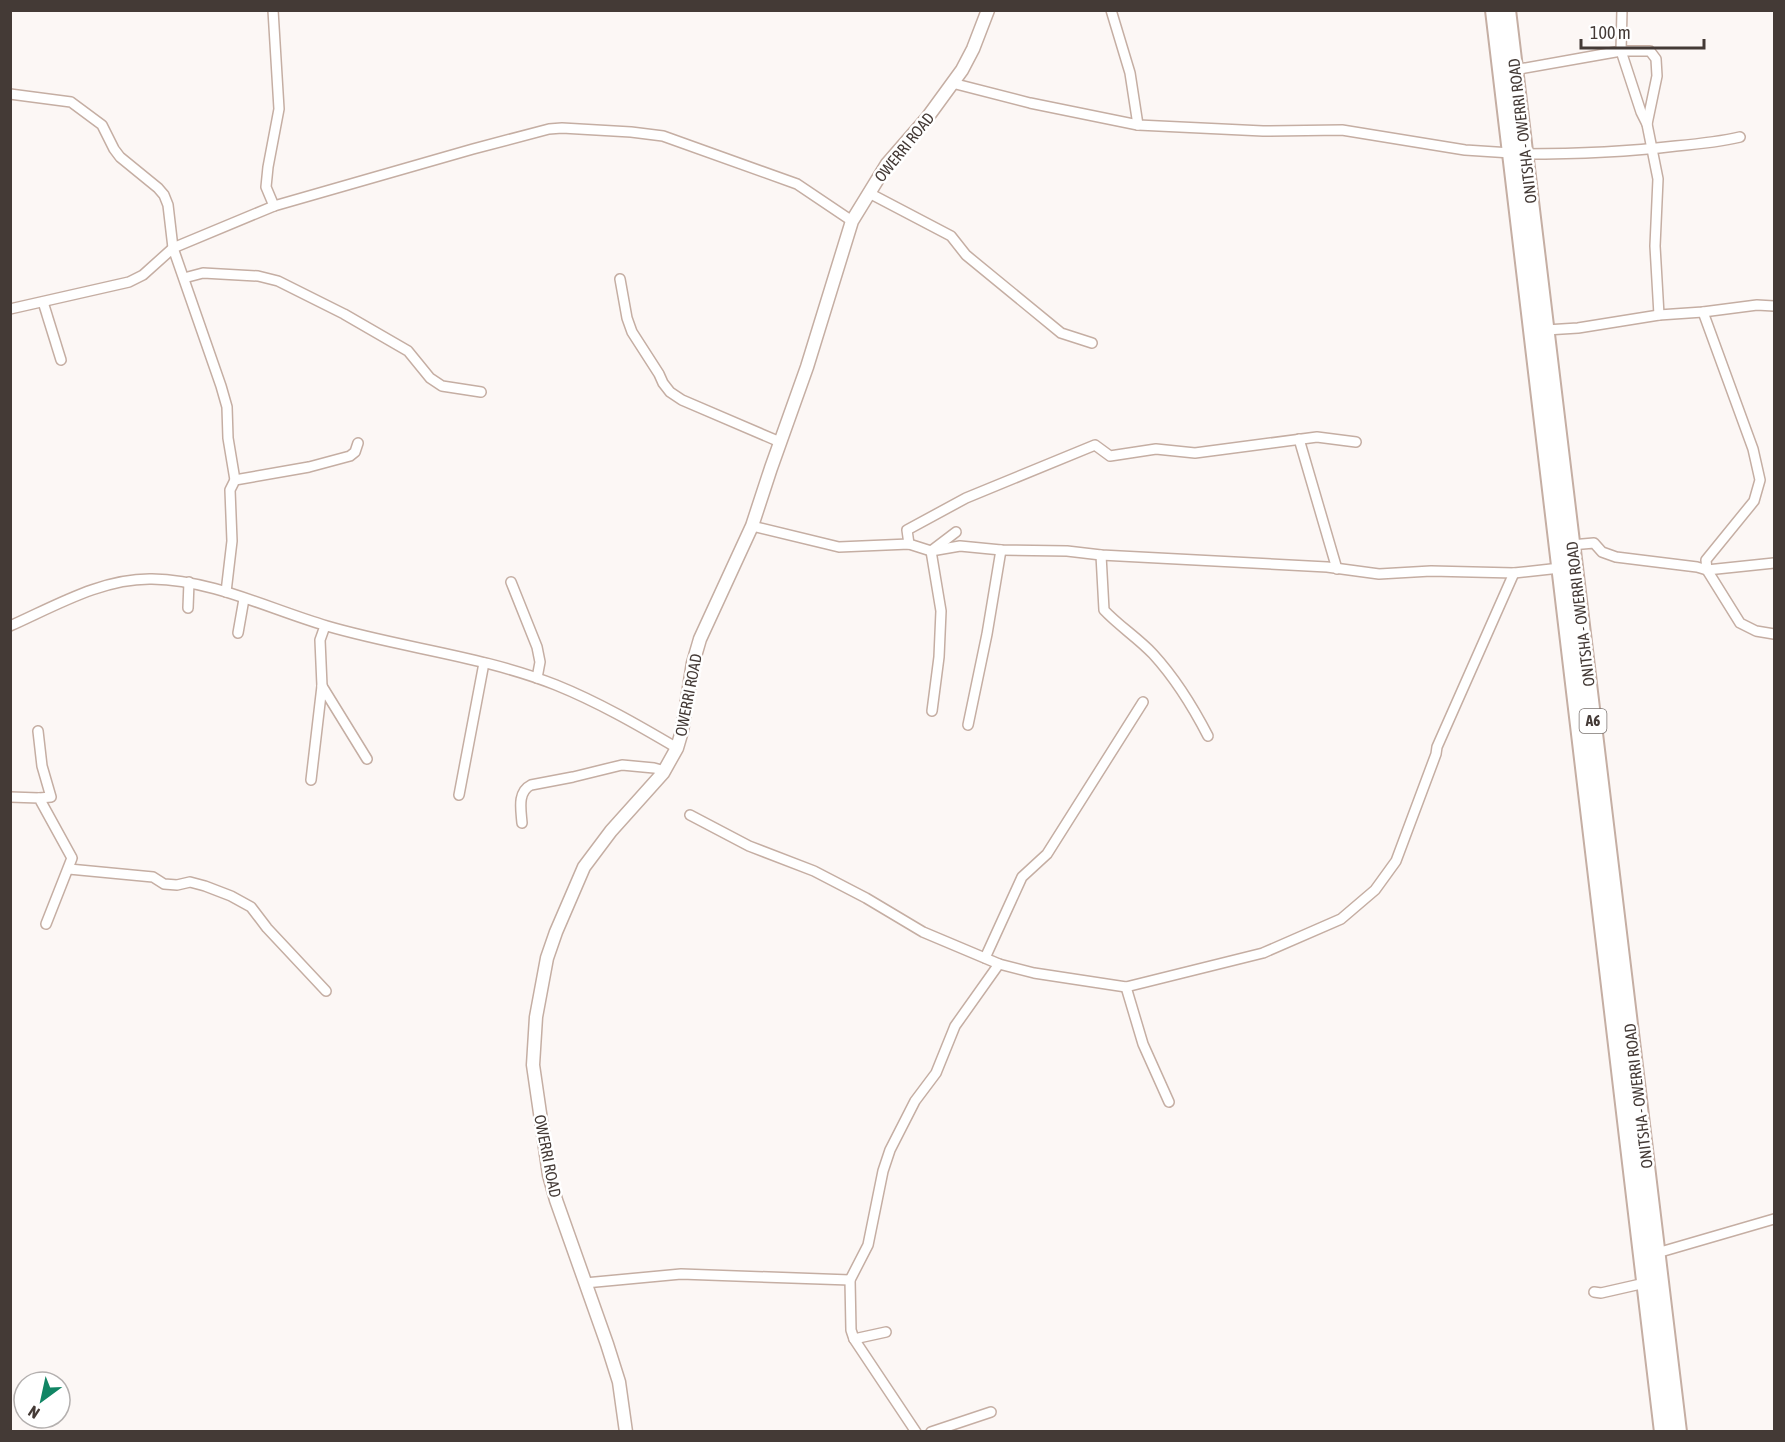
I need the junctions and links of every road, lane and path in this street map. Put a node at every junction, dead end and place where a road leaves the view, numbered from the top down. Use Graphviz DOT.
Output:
graph roads {
  1 [pos="273,10"];
  2 [pos="988,10"];
  3 [pos="1111,10"];
  4 [pos="1494,10"];
  5 [pos="1507,10"];
  6 [pos="1622,10"];
  7 [pos="1621,51"];
  8 [pos="1514,70"];
  9 [pos="952,84"];
  10 [pos="10,94"];
  11 [pos="1647,124"];
  12 [pos="1138,125"];
  13 [pos="1740,136"];
  14 [pos="1651,149"];
  15 [pos="1518,153"];
  16 [pos="868,193"];
  17 [pos="274,206"];
  18 [pos="852,221"];
  19 [pos="173,248"];
  20 [pos="184,279"];
  21 [pos="620,279"];
  22 [pos="43,302"];
  23 [pos="1774,306"];
  24 [pos="10,309"];
  25 [pos="1703,312"];
  26 [pos="1659,315"];
  27 [pos="1546,330"];
  28 [pos="1092,343"];
  29 [pos="61,360"];
  30 [pos="482,392"];
  31 [pos="1299,439"];
  32 [pos="780,442"];
  33 [pos="1356,442"];
  34 [pos="358,443"];
  35 [pos="235,480"];
  36 [pos="752,526"];
  37 [pos="956,532"];
  38 [pos="909,544"];
  39 [pos="1571,544"];
  40 [pos="1001,550"];
  41 [pos="931,551"];
  42 [pos="1101,555"];
  43 [pos="1774,563"];
  44 [pos="1560,568"];
  45 [pos="1337,569"];
  46 [pos="1707,570"];
  47 [pos="1514,573"];
  48 [pos="189,582"];
  49 [pos="511,582"];
  50 [pos="226,592"];
  51 [pos="244,599"];
  52 [pos="188,608"];
  53 [pos="10,626"];
  54 [pos="325,626"];
  55 [pos="238,633"];
  56 [pos="1774,634"];
  57 [pos="484,663"];
  58 [pos="537,678"];
  59 [pos="322,686"];
  60 [pos="1143,702"];
  61 [pos="932,711"];
  62 [pos="968,725"];
  63 [pos="38,731"];
  64 [pos="1208,736"];
  65 [pos="677,748"];
  66 [pos="367,759"];
  67 [pos="665,771"];
  68 [pos="311,780"];
  69 [pos="459,795"];
  70 [pos="10,797"];
  71 [pos="39,798"];
  72 [pos="690,814"];
  73 [pos="522,823"];
  74 [pos="69,868"];
  75 [pos="46,924"];
  76 [pos="985,958"];
  77 [pos="999,963"];
  78 [pos="1126,987"];
  79 [pos="326,991"];
  80 [pos="1169,1102"];
  81 [pos="1774,1219"];
  82 [pos="1657,1253"];
  83 [pos="850,1280"];
  84 [pos="585,1283"];
  85 [pos="1645,1283"];
  86 [pos="1594,1292"];
  87 [pos="886,1332"];
  88 [pos="854,1340"];
  89 [pos="991,1412"];
  90 [pos="626,1431"];
  91 [pos="916,1431"];
  92 [pos="931,1431"];
  93 [pos="1663,1431"];
  94 [pos="1678,1431"];
  1 -- 17 [label="street"];
  2 -- 9 [label="main road, OWERRI ROAD"];
  3 -- 12 [label="street"];
  4 -- 15 [label="highway, ONITSHA - OWERRI ROAD / A6"];
  5 -- 8 [label="highway, ONITSHA - OWERRI ROAD / A6"];
  6 -- 7 [label="street"];
  7 -- 8 [label="street"];
  7 -- 11 [label="street"];
  7 -- 11 [label="street"];
  8 -- 15 [label="highway, ONITSHA - OWERRI ROAD / A6"];
  9 -- 12 [label="street"];
  9 -- 16 [label="main road, OWERRI ROAD"];
  10 -- 19 [label="street"];
  11 -- 14 [label="street"];
  12 -- 15 [label="street"];
  13 -- 14 [label="street"];
  14 -- 15 [label="street"];
  14 -- 26 [label="street"];
  15 -- 27 [label="highway, ONITSHA - OWERRI ROAD / A6"];
  15 -- 44 [label="highway, ONITSHA - OWERRI ROAD / A6"];
  16 -- 18 [label="main road, OWERRI ROAD"];
  16 -- 28 [label="street"];
  17 -- 18 [label="street"];
  17 -- 19 [label="street"];
  18 -- 32 [label="main road, OWERRI ROAD"];
  19 -- 20 [label="street"];
  19 -- 22 [label="street"];
  20 -- 30 [label="street"];
  20 -- 35 [label="street"];
  21 -- 32 [label="street"];
  22 -- 24 [label="street"];
  22 -- 29 [label="street"];
  23 -- 25 [label="street"];
  25 -- 26 [label="street"];
  25 -- 46 [label="street"];
  26 -- 27 [label="street"];
  27 -- 39 [label="highway, ONITSHA - OWERRI ROAD / A6"];
  31 -- 33 [label="street"];
  31 -- 38 [label="street"];
  31 -- 45 [label="street"];
  32 -- 36 [label="main road, OWERRI ROAD"];
  34 -- 35 [label="street"];
  35 -- 50 [label="street"];
  36 -- 38 [label="street"];
  36 -- 65 [label="main road, OWERRI ROAD"];
  37 -- 41 [label="street"];
  38 -- 41 [label="street"];
  39 -- 46 [label="street"];
  39 -- 82 [label="highway, ONITSHA - OWERRI ROAD / A6"];
  40 -- 41 [label="street"];
  40 -- 42 [label="street"];
  40 -- 62 [label="street"];
  41 -- 61 [label="street"];
  42 -- 45 [label="street"];
  42 -- 64 [label="street"];
  43 -- 46 [label="street"];
  44 -- 47 [label="street"];
  44 -- 85 [label="highway, ONITSHA - OWERRI ROAD / A6"];
  45 -- 47 [label="street"];
  46 -- 56 [label="street"];
  47 -- 78 [label="street"];
  48 -- 50 [label="street"];
  48 -- 52 [label="street"];
  48 -- 53 [label="street"];
  49 -- 58 [label="street"];
  50 -- 51 [label="street"];
  51 -- 54 [label="street"];
  51 -- 55 [label="street"];
  54 -- 57 [label="street"];
  54 -- 59 [label="street"];
  57 -- 58 [label="street"];
  57 -- 69 [label="street"];
  58 -- 65 [label="street"];
  59 -- 66 [label="street"];
  59 -- 68 [label="street"];
  60 -- 76 [label="street"];
  63 -- 71 [label="street"];
  65 -- 67 [label="main road, OWERRI ROAD"];
  67 -- 73 [label="street"];
  67 -- 84 [label="main road, OWERRI ROAD"];
  70 -- 71 [label="street"];
  71 -- 74 [label="street"];
  72 -- 76 [label="street"];
  74 -- 75 [label="street"];
  74 -- 79 [label="street"];
  76 -- 77 [label="street"];
  77 -- 78 [label="street"];
  77 -- 83 [label="street"];
  78 -- 80 [label="street"];
  81 -- 82 [label="street"];
  82 -- 94 [label="highway, ONITSHA - OWERRI ROAD / A6"];
  83 -- 84 [label="street"];
  83 -- 88 [label="street"];
  84 -- 90 [label="main road, OWERRI ROAD"];
  85 -- 86 [label="street"];
  85 -- 93 [label="highway, ONITSHA - OWERRI ROAD / A6"];
  87 -- 88 [label="street"];
  88 -- 91 [label="street"];
  89 -- 92 [label="street"];
}
